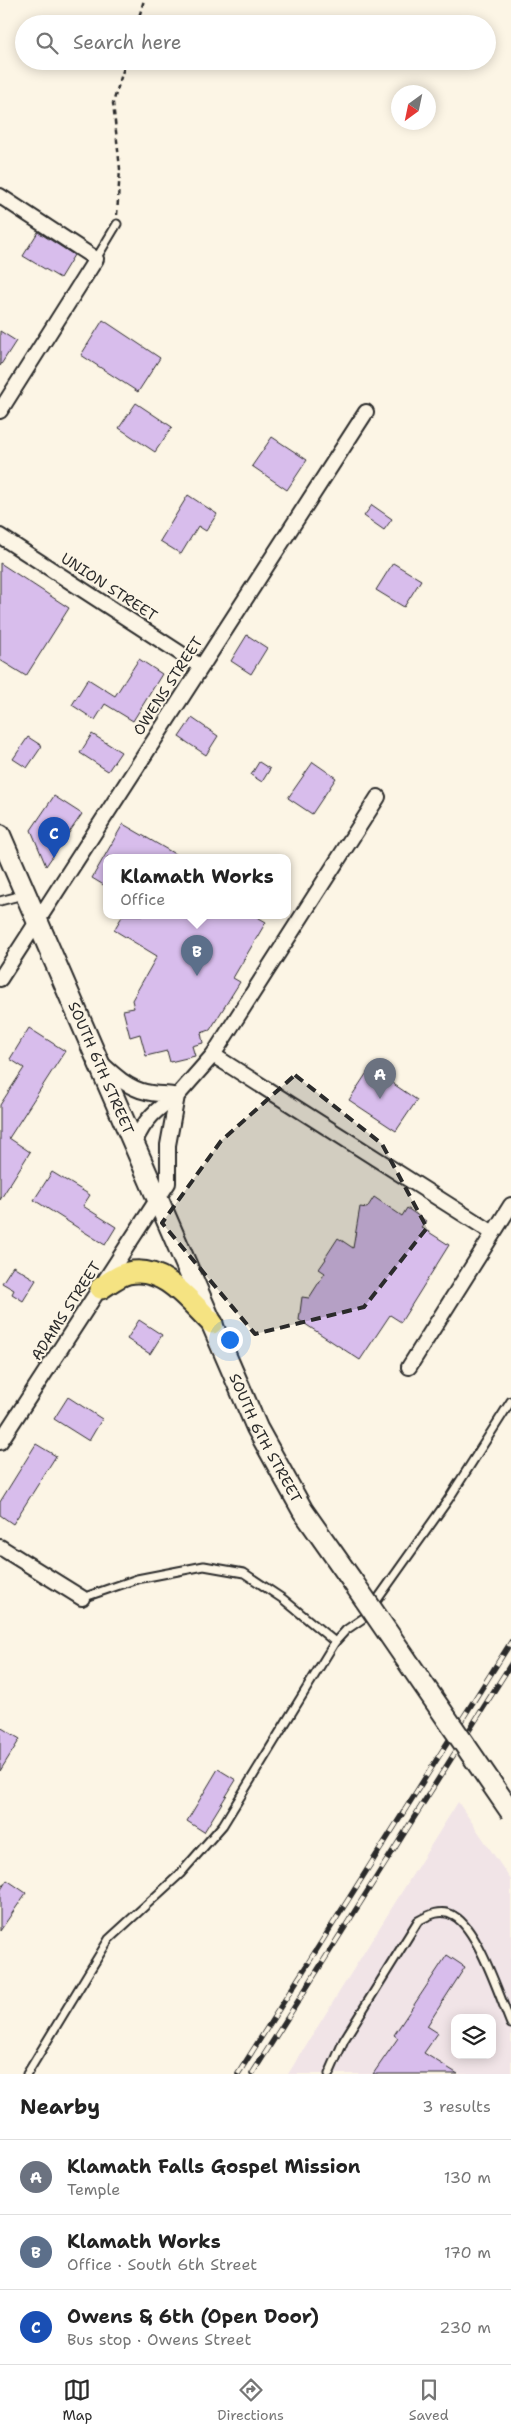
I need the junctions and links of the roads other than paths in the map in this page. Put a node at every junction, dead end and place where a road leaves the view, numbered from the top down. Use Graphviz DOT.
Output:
graph roads {
  1 [pos="0,196"];
  2 [pos="117,224"];
  3 [pos="96,259"];
  4 [pos="0,411"];
  5 [pos="366,412"];
  6 [pos="0,536"];
  7 [pos="200,666"];
  8 [pos="378,797"];
  9 [pos="0,835"];
  10 [pos="26,894"];
  11 [pos="0,901"];
  12 [pos="38,920"];
  13 [pos="0,979"];
  14 [pos="213,1055"];
  15 [pos="99,1061"];
  16 [pos="177,1096"];
  17 [pos="135,1142"];
  18 [pos="160,1199"];
  19 [pos="511,1205"];
  20 [pos="494,1233"];
  21 [pos="101,1288"];
  22 [pos="212,1323"];
  23 [pos="409,1367"];
  24 [pos="511,1401"];
  25 [pos="0,1442"];
  26 [pos="0,1547"];
  27 [pos="82,1598"];
  28 [pos="335,1642"];
  29 [pos="511,1812"];
  30 [pos="511,2024"];
  31 [pos="27,2074"];
  32 [pos="329,2074"];
  1 -- 3 [label="street"];
  2 -- 3 [label="lane"];
  3 -- 4 [label="street"];
  5 -- 7 [label="street, OWENS STREET"];
  6 -- 7 [label="street, UNION STREET"];
  7 -- 12 [label="street, OWENS STREET"];
  8 -- 14 [label="street"];
  9 -- 10 [label="main road, SOUTH 6TH STREET"];
  10 -- 11 [label="lane"];
  10 -- 12 [label="main road, SOUTH 6TH STREET"];
  12 -- 13 [label="street, OWENS STREET"];
  12 -- 15 [label="main road, SOUTH 6TH STREET"];
  14 -- 16 [label="street"];
  14 -- 20 [label="street"];
  15 -- 16 [label="street"];
  15 -- 17 [label="main road, SOUTH 6TH STREET"];
  16 -- 17 [label="street"];
  16 -- 18 [label="street, ADAMS STREET"];
  17 -- 18 [label="main road, SOUTH 6TH STREET"];
  18 -- 21 [label="street, ADAMS STREET"];
  18 -- 22 [label="main road, SOUTH 6TH STREET"];
  19 -- 20 [label="street"];
  20 -- 23 [label="street"];
  21 -- 22 [label="main road"];
  21 -- 25 [label="street, ADAMS STREET"];
  22 -- 29 [label="main road, SOUTH 6TH STREET, bridge"];
  24 -- 28 [label="lane"];
  26 -- 27 [label="street"];
  27 -- 28 [label="lane"];
  28 -- 31 [label="lane"];
  30 -- 32 [label="lane"];
}
